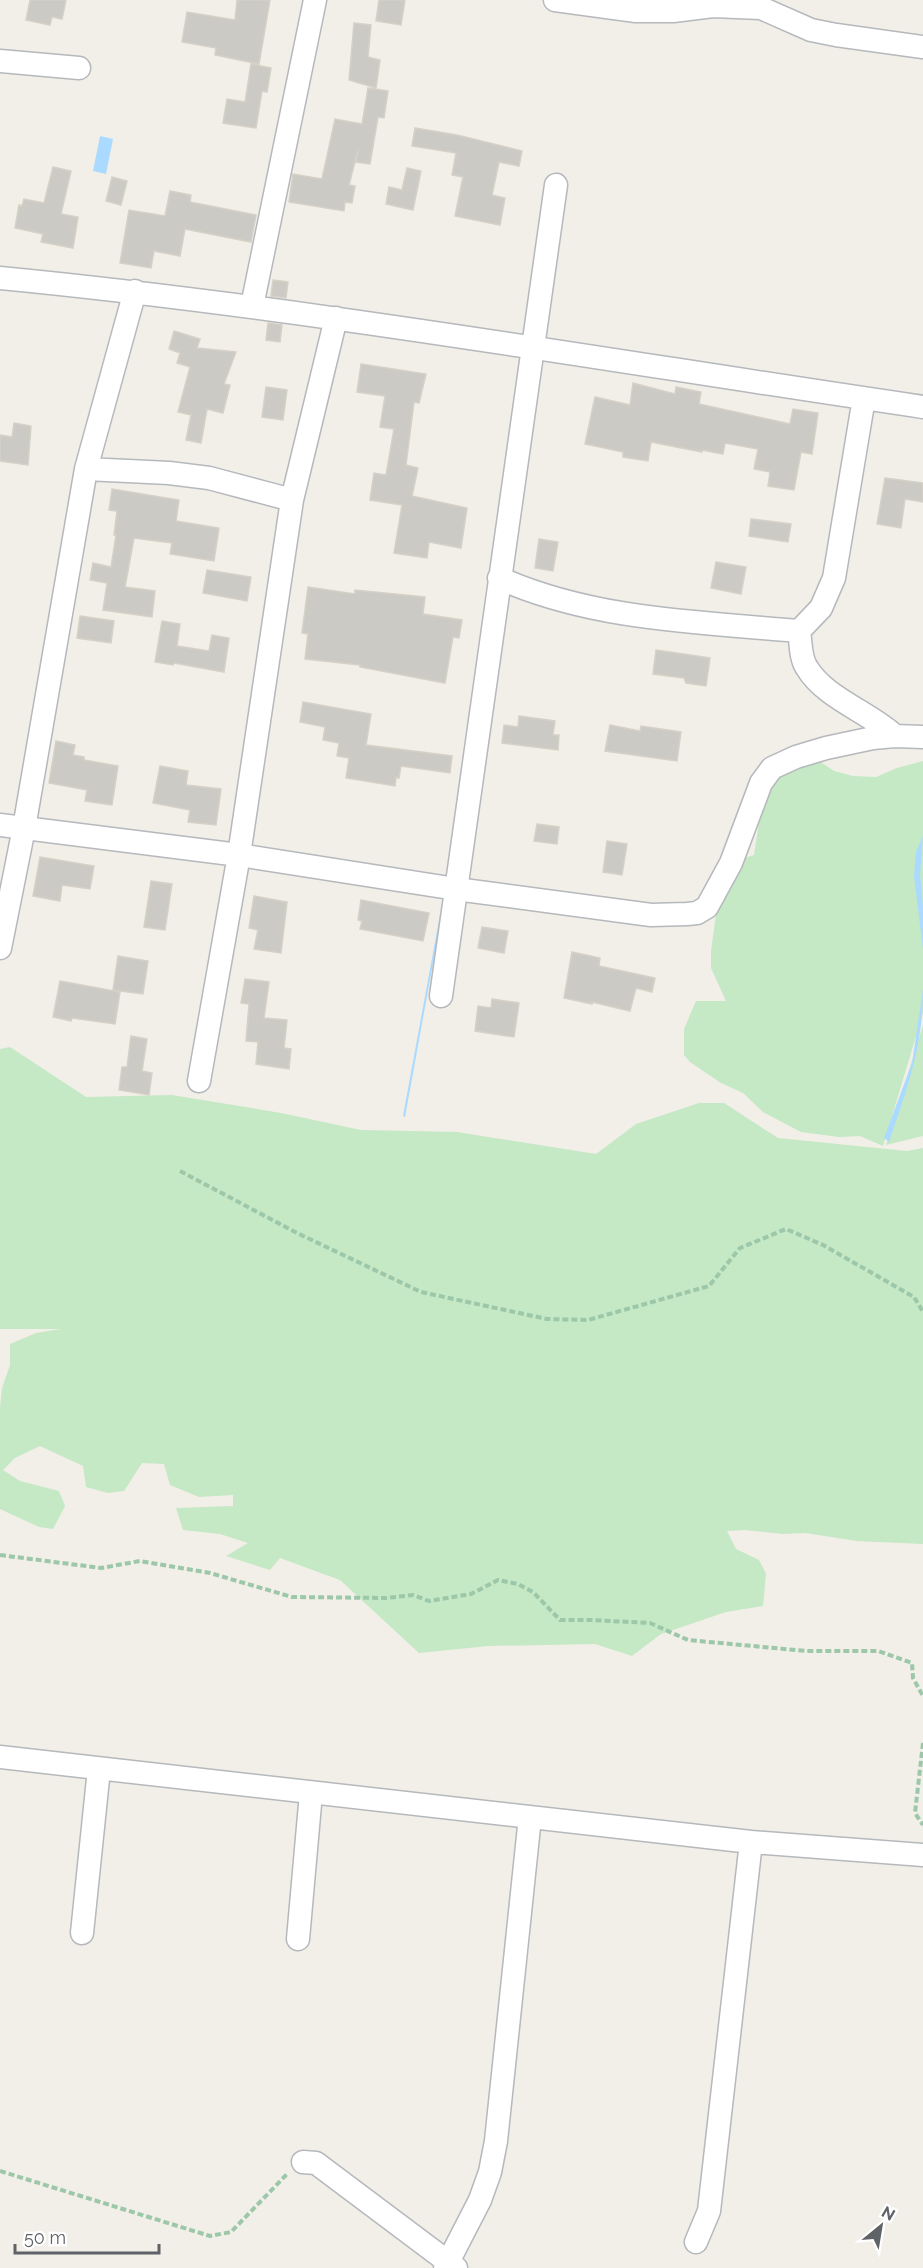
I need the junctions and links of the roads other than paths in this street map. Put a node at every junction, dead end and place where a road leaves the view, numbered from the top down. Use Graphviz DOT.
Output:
graph roads {
  1 [pos="315,0"];
  2 [pos="555,0"];
  3 [pos="761,4"];
  4 [pos="923,47"];
  5 [pos="0,61"];
  6 [pos="79,68"];
  7 [pos="556,185"];
  8 [pos="0,278"];
  9 [pos="135,291"];
  10 [pos="252,306"];
  11 [pos="336,318"];
  12 [pos="533,348"];
  13 [pos="864,398"];
  14 [pos="923,407"];
  15 [pos="86,469"];
  16 [pos="292,500"];
  17 [pos="499,578"];
  18 [pos="799,631"];
  19 [pos="895,736"];
  20 [pos="923,737"];
  21 [pos="0,825"];
  22 [pos="24,828"];
  23 [pos="239,855"];
  24 [pos="456,888"];
  25 [pos="0,948"];
  26 [pos="441,996"];
  27 [pos="199,1082"];
  28 [pos="0,1757"];
  29 [pos="99,1769"];
  30 [pos="311,1793"];
  31 [pos="530,1817"];
  32 [pos="751,1842"];
  33 [pos="923,1856"];
  34 [pos="82,1934"];
  35 [pos="298,1939"];
  36 [pos="303,2162"];
  37 [pos="696,2242"];
  38 [pos="450,2266"];
  1 -- 10 [label="street"];
  2 -- 3 [label="street"];
  3 -- 4 [label="street"];
  5 -- 6 [label="street"];
  7 -- 12 [label="street"];
  8 -- 9 [label="street"];
  9 -- 10 [label="street"];
  9 -- 15 [label="street"];
  10 -- 11 [label="street"];
  11 -- 12 [label="street"];
  11 -- 16 [label="street"];
  12 -- 13 [label="street"];
  12 -- 17 [label="street"];
  13 -- 14 [label="street"];
  13 -- 18 [label="street"];
  15 -- 16 [label="street"];
  15 -- 22 [label="street"];
  16 -- 23 [label="street"];
  17 -- 18 [label="street"];
  17 -- 24 [label="street"];
  18 -- 19 [label="street"];
  19 -- 20 [label="street"];
  19 -- 24 [label="street"];
  21 -- 22 [label="street"];
  22 -- 23 [label="street"];
  22 -- 25 [label="street"];
  23 -- 24 [label="street"];
  23 -- 27 [label="street"];
  24 -- 26 [label="street"];
  28 -- 29 [label="street"];
  29 -- 30 [label="street"];
  29 -- 34 [label="street"];
  30 -- 31 [label="street"];
  30 -- 35 [label="street"];
  31 -- 32 [label="street"];
  31 -- 38 [label="street"];
  32 -- 33 [label="street"];
  32 -- 37 [label="street"];
  36 -- 38 [label="street"];
}
